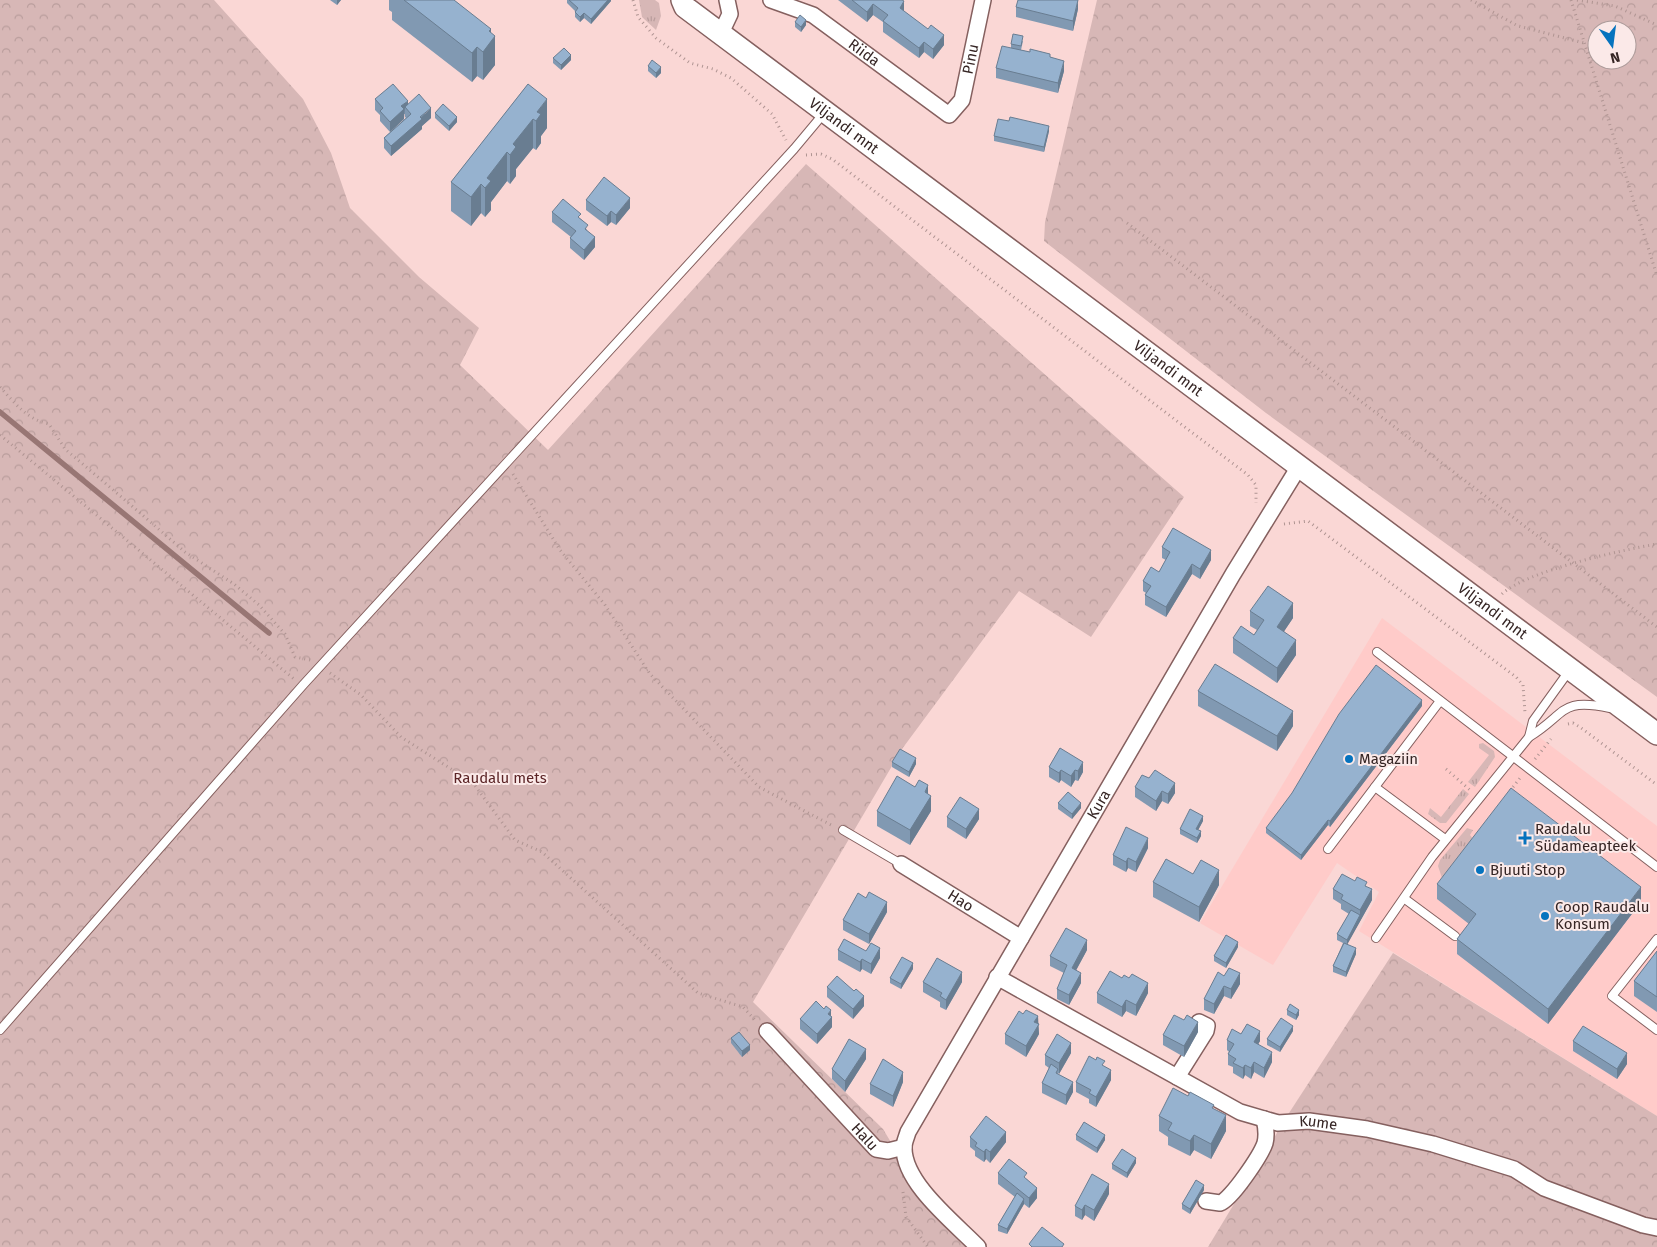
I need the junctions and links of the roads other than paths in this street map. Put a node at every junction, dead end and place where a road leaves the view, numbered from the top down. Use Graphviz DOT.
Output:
graph roads {
  1 [pos="727,0"];
  2 [pos="772,0"];
  3 [pos="983,0"];
  4 [pos="679,2"];
  5 [pos="721,33"];
  6 [pos="826,110"];
  7 [pos="949,115"];
  8 [pos="1300,465"];
  9 [pos="1377,652"];
  10 [pos="1570,669"];
  11 [pos="1440,702"];
  12 [pos="1626,711"];
  13 [pos="1657,734"];
  14 [pos="1529,737"];
  15 [pos="1512,758"];
  16 [pos="1375,786"];
  17 [pos="843,830"];
  18 [pos="1445,839"];
  19 [pos="1328,849"];
  20 [pos="902,864"];
  21 [pos="1657,867"];
  22 [pos="1405,899"];
  23 [pos="1455,936"];
  24 [pos="1021,938"];
  25 [pos="1376,938"];
  26 [pos="1657,939"];
  27 [pos="997,977"];
  28 [pos="1199,1022"];
  29 [pos="0,1030"];
  30 [pos="1657,1030"];
  31 [pos="766,1031"];
  32 [pos="1178,1077"];
  33 [pos="1264,1119"];
  34 [pos="904,1146"];
  35 [pos="1206,1201"];
  36 [pos="1657,1228"];
  37 [pos="978,1247"];
  1 -- 5 [label="street"];
  2 -- 7 [label="street, Riida"];
  3 -- 7 [label="street, Pinu"];
  4 -- 5 [label="main road, Viljandi mnt"];
  5 -- 6 [label="main road, Viljandi mnt"];
  6 -- 8 [label="main road, Viljandi mnt"];
  6 -- 29 [label="lane"];
  8 -- 10 [label="main road, Viljandi mnt"];
  8 -- 24 [label="street, Kura"];
  9 -- 11 [label="lane"];
  10 -- 12 [label="main road, Viljandi mnt"];
  10 -- 14 [label="lane"];
  11 -- 15 [label="lane"];
  11 -- 16 [label="lane"];
  12 -- 13 [label="main road, Viljandi mnt"];
  12 -- 14 [label="lane"];
  14 -- 15 [label="lane"];
  15 -- 18 [label="lane"];
  15 -- 21 [label="lane"];
  16 -- 18 [label="lane"];
  16 -- 19 [label="lane"];
  17 -- 20 [label="lane"];
  18 -- 22 [label="lane"];
  20 -- 24 [label="street, Hao"];
  22 -- 23 [label="lane"];
  22 -- 25 [label="lane"];
  24 -- 27 [label="street, Kura"];
  26 -- 30 [label="lane"];
  27 -- 32 [label="street, Kume"];
  27 -- 34 [label="street, Kura"];
  28 -- 32 [label="street"];
  31 -- 34 [label="street, Halu"];
  32 -- 33 [label="street, Kume"];
  33 -- 35 [label="street"];
  33 -- 36 [label="street, Kume"];
  34 -- 37 [label="street"];
}
